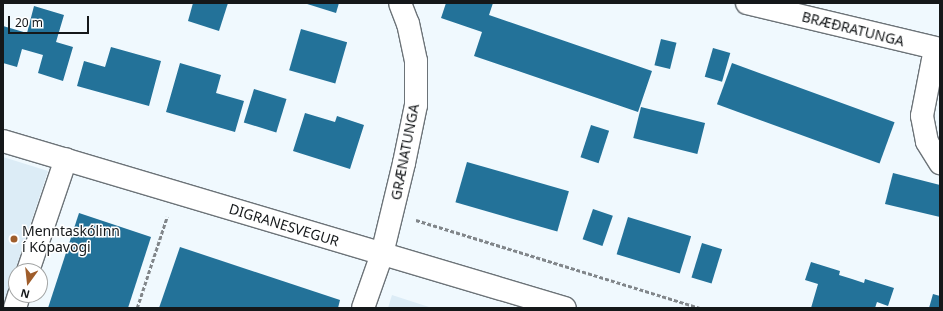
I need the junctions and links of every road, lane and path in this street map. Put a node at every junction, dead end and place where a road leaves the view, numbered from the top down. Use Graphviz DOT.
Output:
graph roads {
  1 [pos="400,3"];
  2 [pos="747,3"];
  3 [pos="938,49"];
  4 [pos="3,141"];
  5 [pos="66,159"];
  6 [pos="940,163"];
  7 [pos="167,217"];
  8 [pos="416,220"];
  9 [pos="382,254"];
  10 [pos="31,263"];
  11 [pos="137,308"];
  12 [pos="363,308"];
  13 [pos="565,308"];
  14 [pos="700,308"];
  1 -- 9 [label="street, GRÆNATUNGA"];
  2 -- 3 [label="street, BRÆÐRATUNGA"];
  3 -- 6 [label="street, BRÆÐRATUNGA"];
  4 -- 5 [label="street, DIGRANESVEGUR"];
  5 -- 9 [label="street, DIGRANESVEGUR"];
  5 -- 10 [label="street"];
  7 -- 11 [label="path"];
  8 -- 14 [label="path"];
  9 -- 12 [label="street, GRÆNATUNGA"];
  9 -- 13 [label="street, DIGRANESVEGUR"];
}
